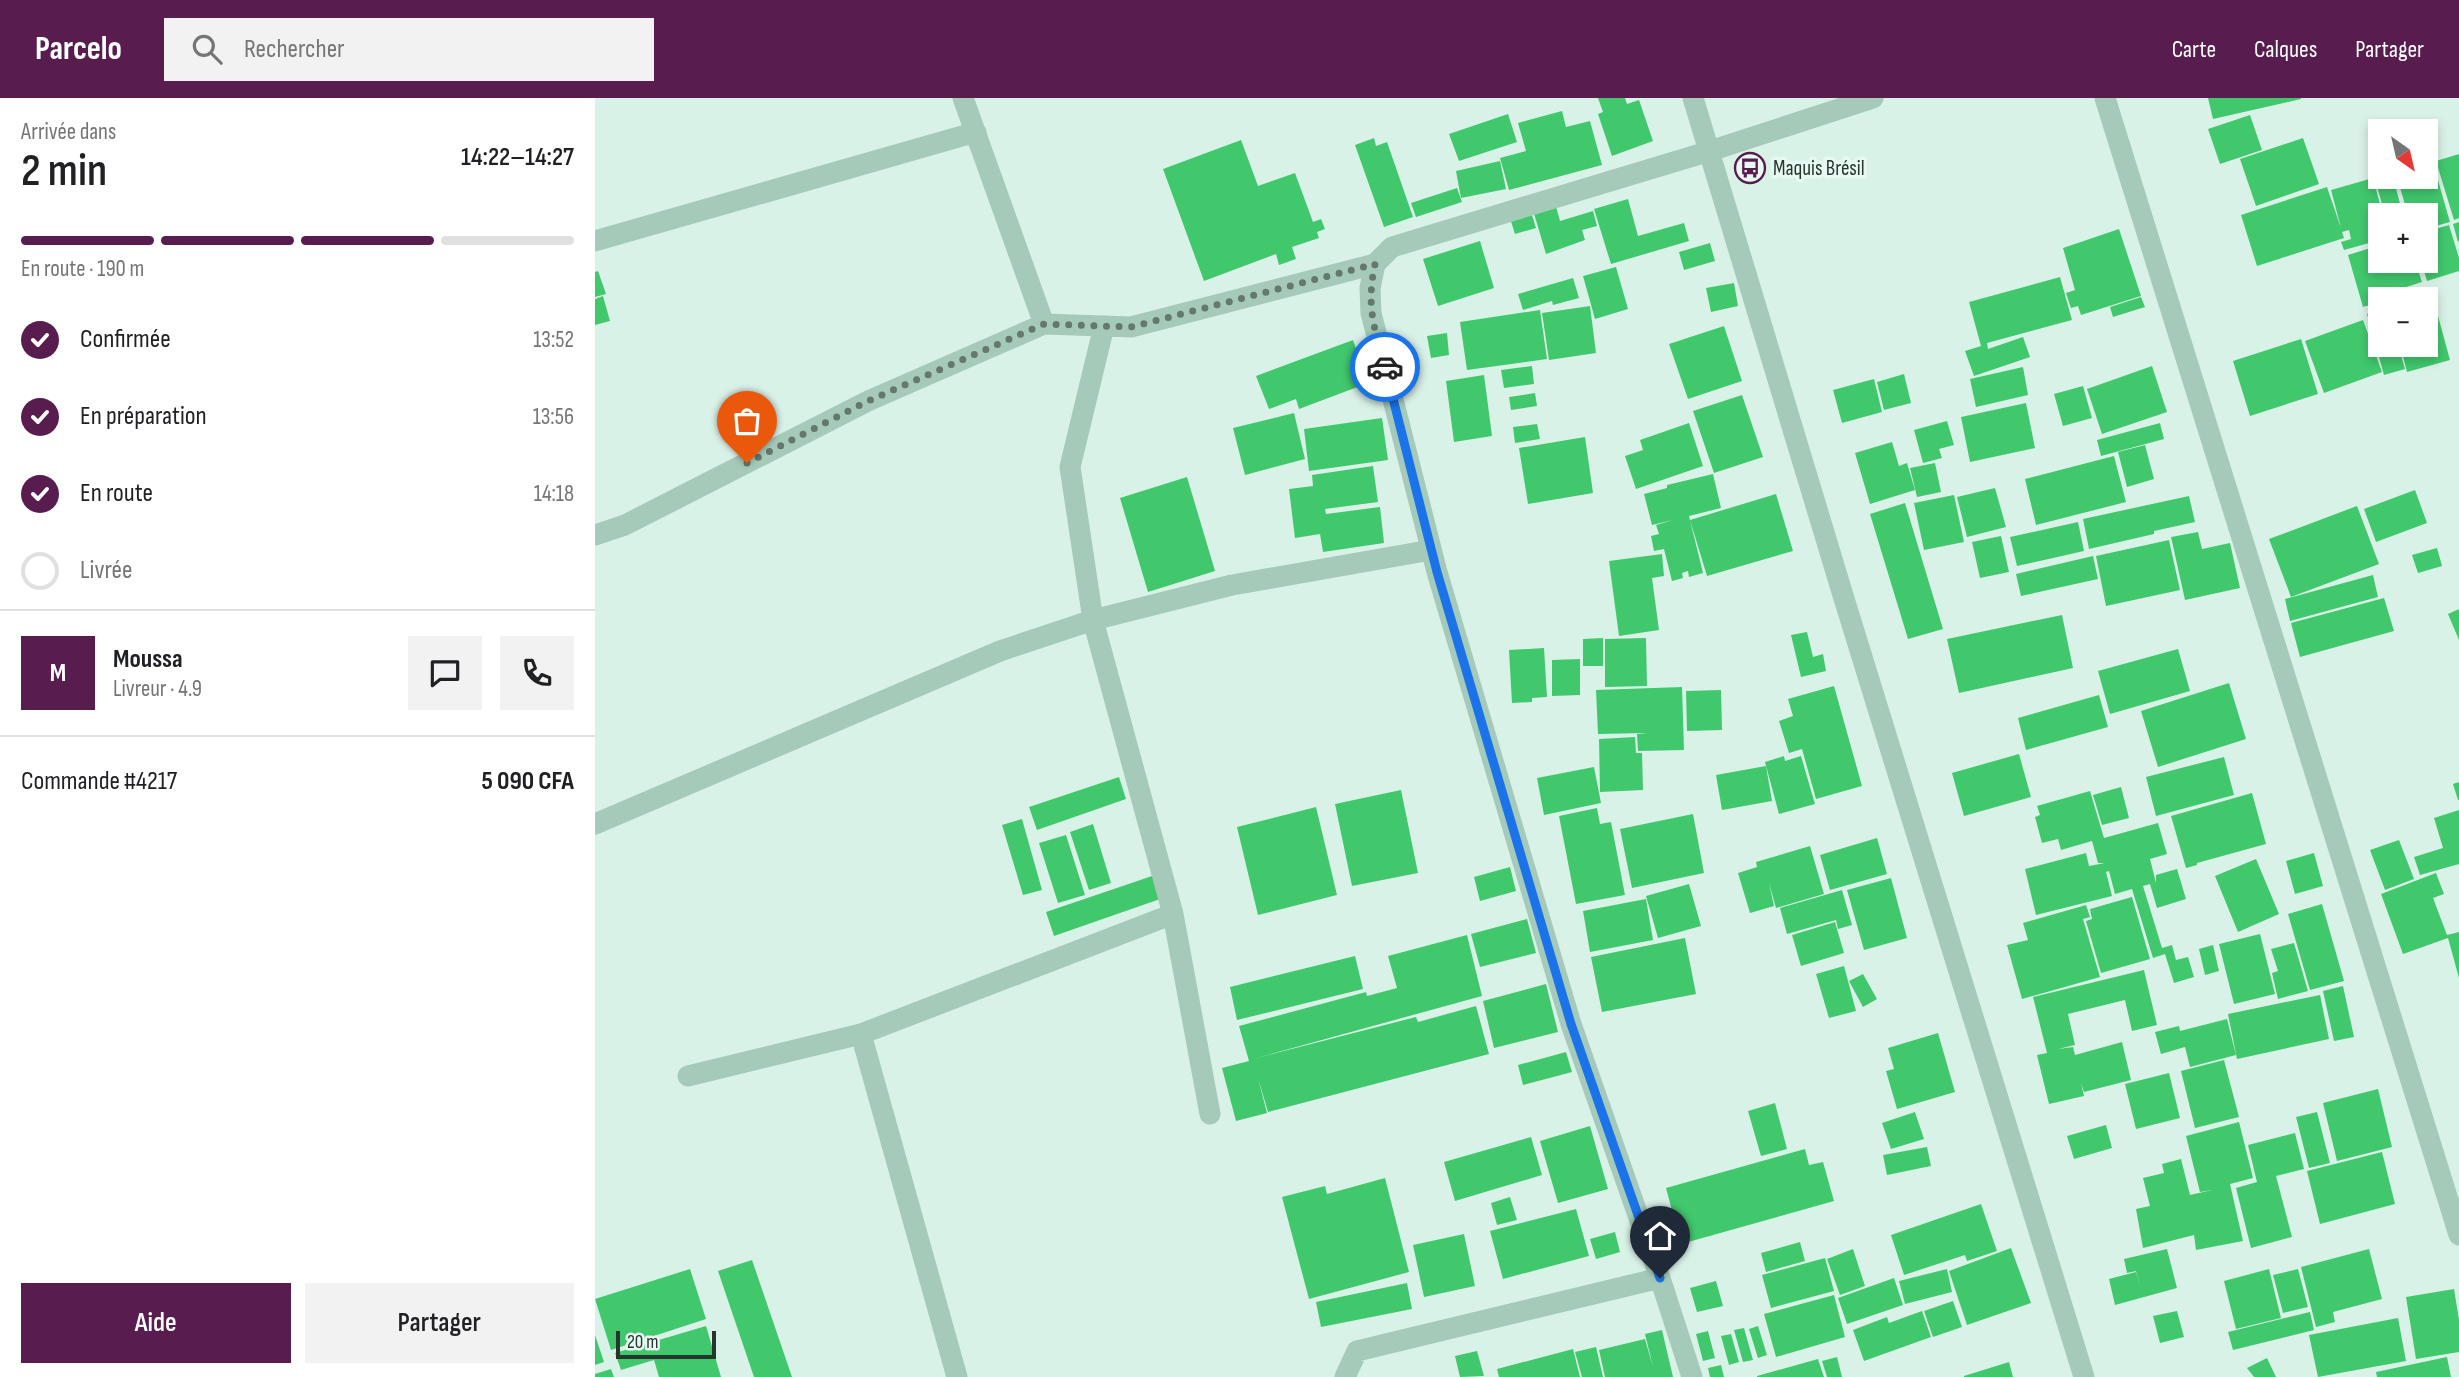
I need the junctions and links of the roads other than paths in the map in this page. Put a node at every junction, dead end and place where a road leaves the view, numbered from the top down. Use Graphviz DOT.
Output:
graph roads {
  1 [pos="963,98"];
  2 [pos="1693,98"];
  3 [pos="1873,98"];
  4 [pos="2105,98"];
  5 [pos="976,132"];
  6 [pos="1710,151"];
  7 [pos="595,241"];
  8 [pos="1375,264"];
  9 [pos="1044,324"];
  10 [pos="1104,326"];
  11 [pos="595,535"];
  12 [pos="1431,550"];
  13 [pos="1093,620"];
  14 [pos="595,824"];
  15 [pos="1173,914"];
  16 [pos="860,1034"];
  17 [pos="688,1076"];
  18 [pos="1210,1114"];
  19 [pos="2459,1235"];
  20 [pos="1660,1278"];
  21 [pos="957,1377"];
  22 [pos="1345,1377"];
  23 [pos="1692,1377"];
  24 [pos="2084,1377"];
  1 -- 5 [label="street"];
  2 -- 6 [label="street"];
  3 -- 6 [label="street"];
  4 -- 19 [label="street"];
  5 -- 7 [label="street"];
  5 -- 9 [label="street"];
  6 -- 8 [label="street"];
  6 -- 24 [label="street"];
  8 -- 10 [label="street"];
  8 -- 12 [label="street"];
  9 -- 10 [label="street"];
  9 -- 11 [label="street"];
  10 -- 13 [label="street"];
  12 -- 13 [label="street"];
  12 -- 20 [label="street"];
  13 -- 14 [label="street"];
  13 -- 15 [label="street"];
  15 -- 16 [label="street"];
  15 -- 18 [label="street"];
  16 -- 17 [label="street"];
  16 -- 21 [label="street"];
  20 -- 22 [label="street"];
  20 -- 23 [label="street"];
}
